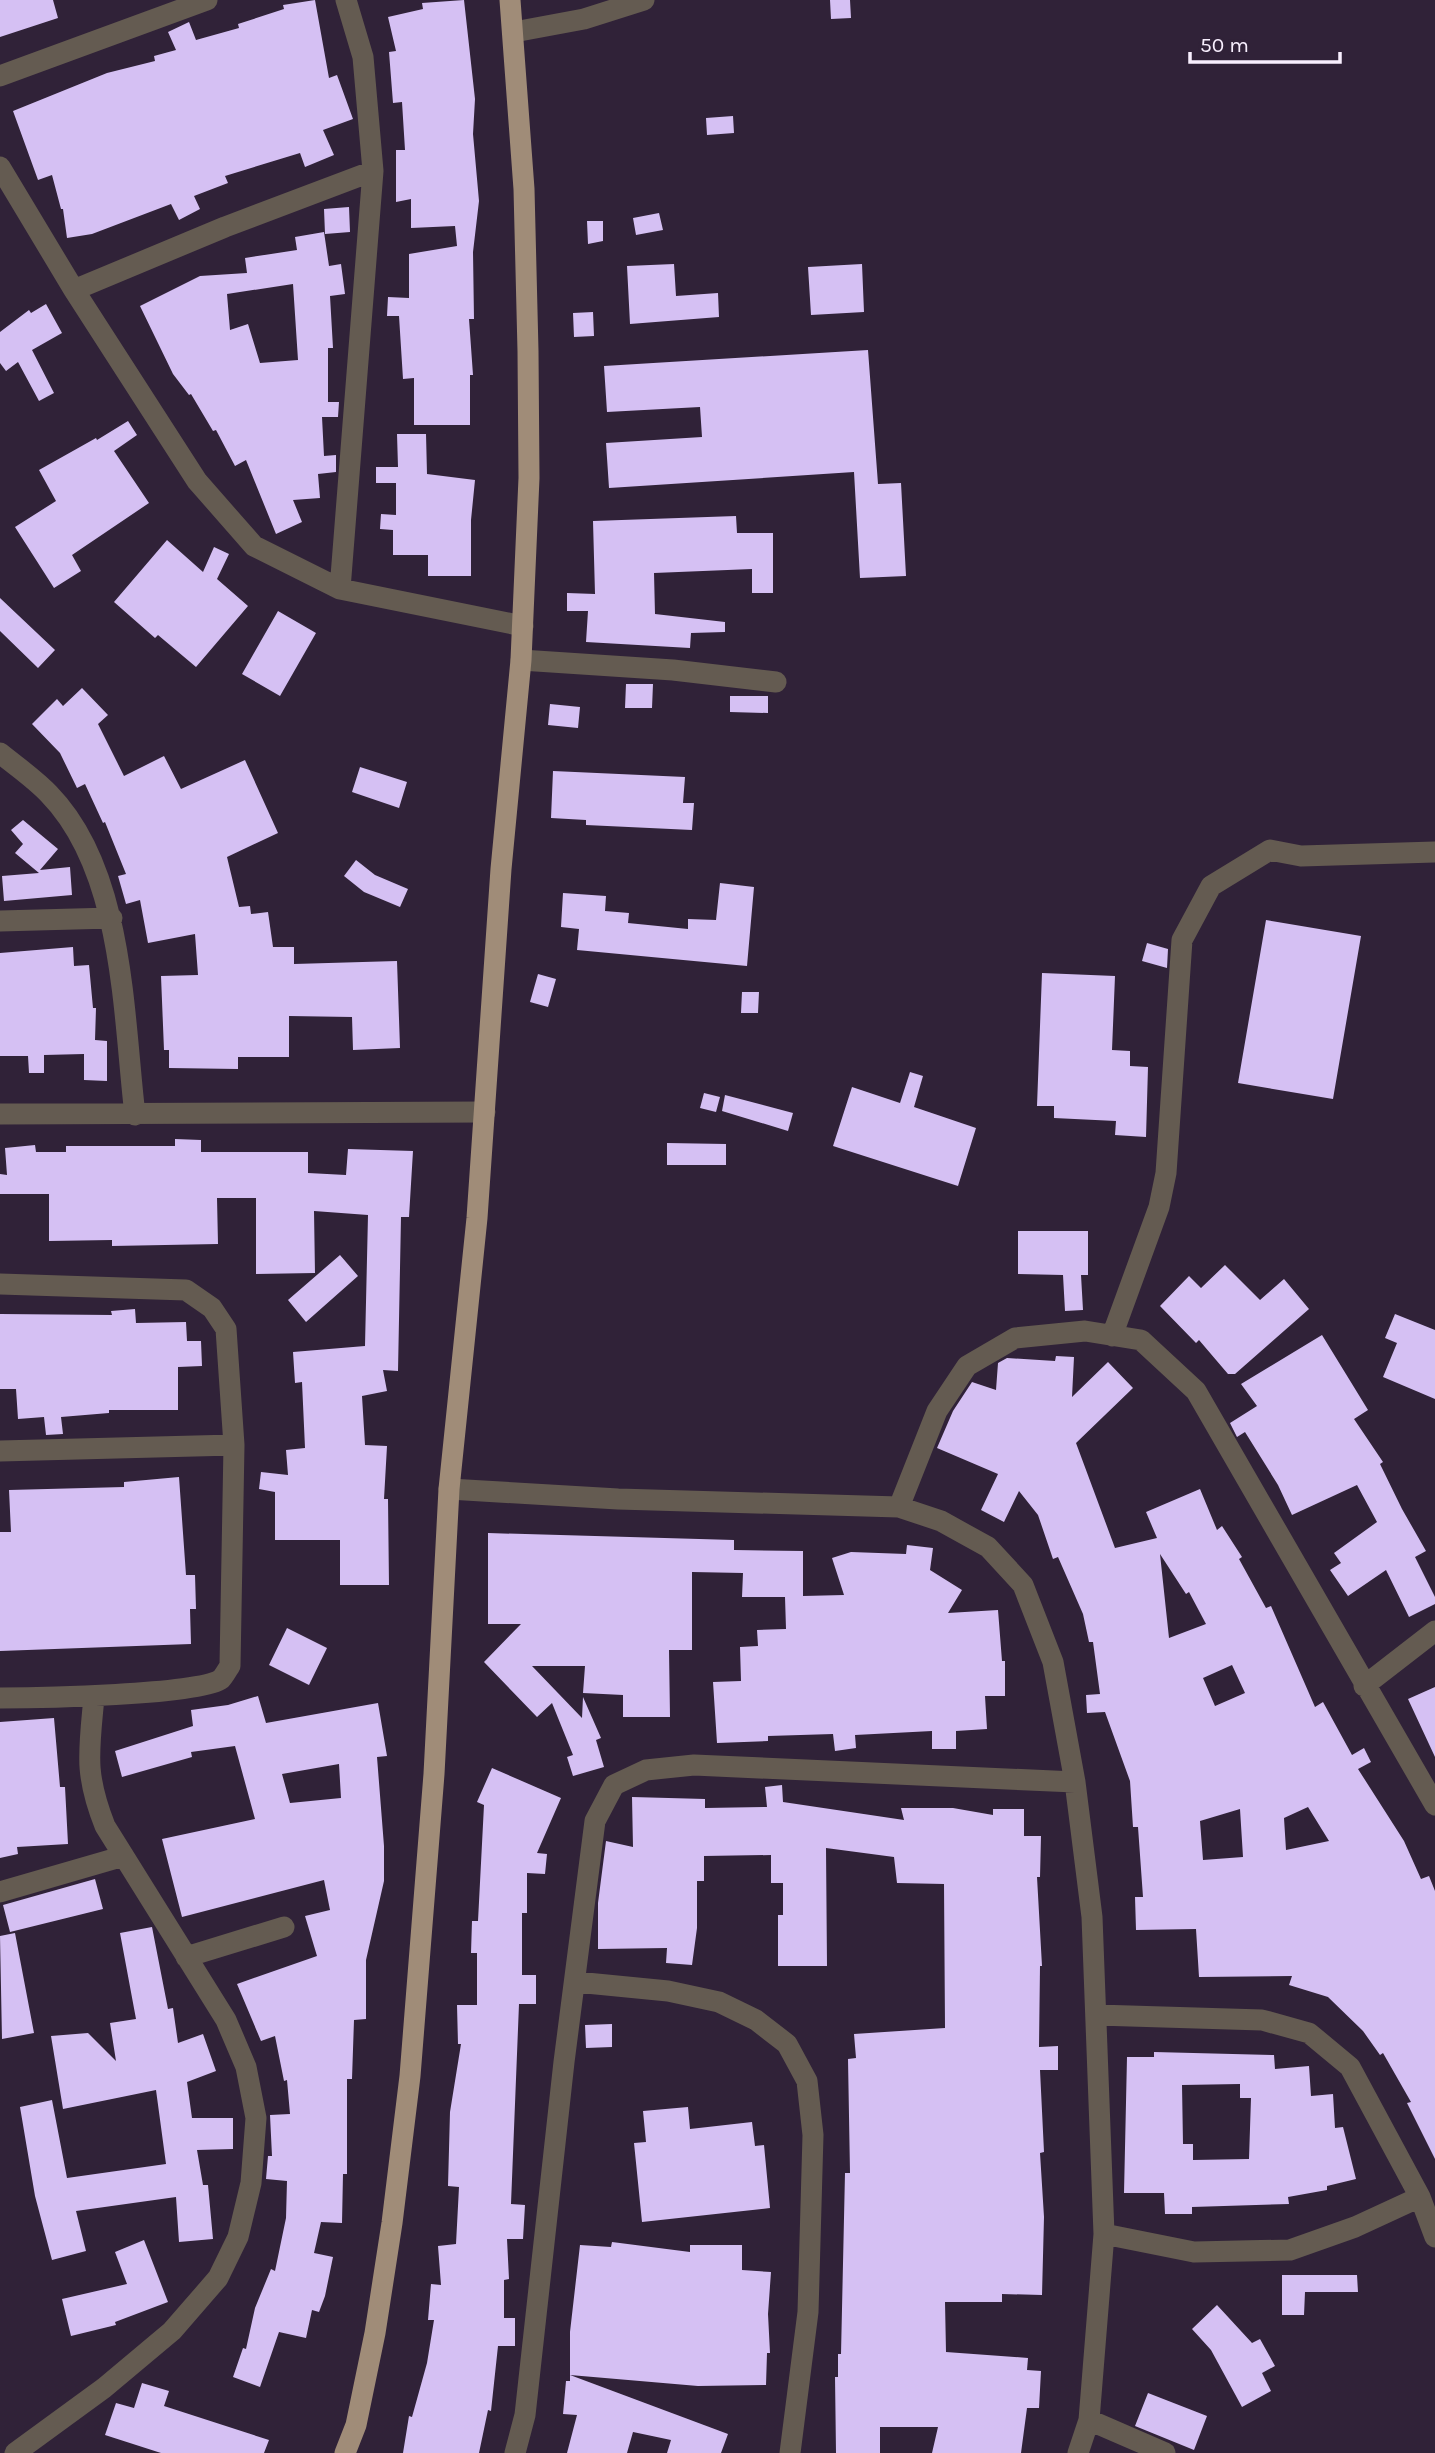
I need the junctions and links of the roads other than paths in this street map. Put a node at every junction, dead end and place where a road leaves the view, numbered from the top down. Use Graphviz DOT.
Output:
graph roads {
  1 [pos="207,0"];
  2 [pos="346,0"];
  3 [pos="510,0"];
  4 [pos="645,0"];
  5 [pos="514,32"];
  6 [pos="0,76"];
  7 [pos="0,167"];
  8 [pos="373,171"];
  9 [pos="74,290"];
  10 [pos="341,589"];
  11 [pos="523,626"];
  12 [pos="521,660"];
  13 [pos="776,682"];
  14 [pos="0,753"];
  15 [pos="1435,852"];
  16 [pos="111,918"];
  17 [pos="0,921"];
  18 [pos="485,1112"];
  19 [pos="0,1114"];
  20 [pos="135,1115"];
  21 [pos="0,1284"];
  22 [pos="1112,1336"];
  23 [pos="234,1445"];
  24 [pos="0,1451"];
  25 [pos="449,1489"];
  26 [pos="899,1507"];
  27 [pos="1435,1631"];
  28 [pos="1364,1686"];
  29 [pos="94,1697"];
  30 [pos="0,1698"];
  31 [pos="1075,1782"];
  32 [pos="1435,1805"];
  33 [pos="124,1856"];
  34 [pos="0,1892"];
  35 [pos="284,1927"];
  36 [pos="186,1957"];
  37 [pos="576,1982"];
  38 [pos="1097,2014"];
  39 [pos="1420,2197"];
  40 [pos="1104,2234"];
  41 [pos="1435,2236"];
  42 [pos="1089,2420"];
  43 [pos="15,2453"];
  44 [pos="345,2453"];
  45 [pos="515,2453"];
  46 [pos="790,2453"];
  47 [pos="1078,2453"];
  48 [pos="1165,2453"];
  1 -- 6 [label="street"];
  2 -- 8 [label="street"];
  3 -- 5 [label="main road"];
  4 -- 5 [label="street"];
  5 -- 11 [label="main road"];
  7 -- 9 [label="street"];
  8 -- 9 [label="street"];
  8 -- 10 [label="street"];
  9 -- 10 [label="street"];
  10 -- 11 [label="street"];
  11 -- 12 [label="main road"];
  12 -- 13 [label="street"];
  12 -- 18 [label="main road"];
  14 -- 16 [label="street"];
  15 -- 22 [label="street"];
  16 -- 17 [label="street"];
  16 -- 20 [label="street"];
  18 -- 20 [label="street"];
  18 -- 25 [label="main road"];
  19 -- 20 [label="street"];
  21 -- 23 [label="street"];
  22 -- 26 [label="street"];
  22 -- 28 [label="street"];
  23 -- 24 [label="street"];
  23 -- 29 [label="street"];
  25 -- 26 [label="street"];
  25 -- 44 [label="main road"];
  26 -- 31 [label="street"];
  27 -- 28 [label="street"];
  28 -- 32 [label="street"];
  29 -- 30 [label="street"];
  29 -- 33 [label="street"];
  31 -- 37 [label="street"];
  31 -- 38 [label="street"];
  33 -- 34 [label="street"];
  33 -- 36 [label="street"];
  35 -- 36 [label="street"];
  36 -- 43 [label="street"];
  37 -- 45 [label="street"];
  37 -- 46 [label="street"];
  38 -- 39 [label="street"];
  38 -- 40 [label="street"];
  39 -- 40 [label="street"];
  39 -- 41 [label="street"];
  40 -- 42 [label="street"];
  42 -- 47 [label="street"];
  42 -- 48 [label="street"];
}
